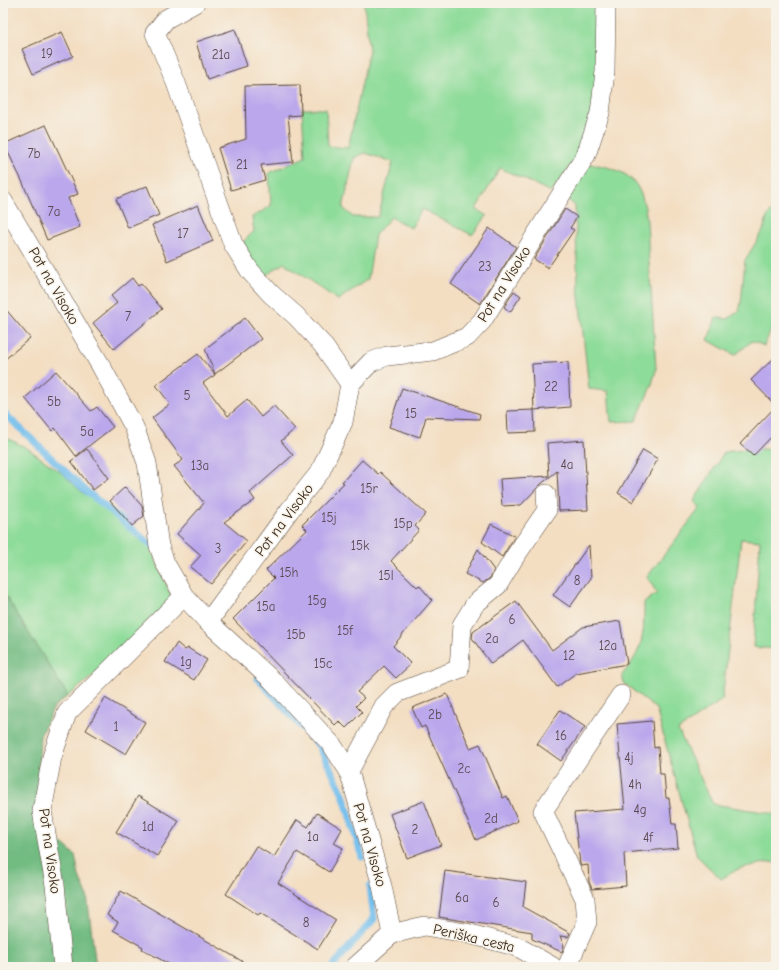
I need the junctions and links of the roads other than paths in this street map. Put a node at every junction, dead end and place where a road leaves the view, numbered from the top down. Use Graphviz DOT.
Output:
graph roads {
  1 [pos="195,3"];
  2 [pos="606,3"];
  3 [pos="3,201"];
  4 [pos="350,384"];
  5 [pos="546,494"];
  6 [pos="184,596"];
  7 [pos="208,622"];
  8 [pos="621,695"];
  9 [pos="349,771"];
  10 [pos="392,934"];
  11 [pos="63,967"];
  12 [pos="355,967"];
  13 [pos="552,967"];
  14 [pos="567,967"];
  1 -- 4 [label="street"];
  2 -- 4 [label="street, Pot na Visoko"];
  3 -- 6 [label="street, Pot na Visoko"];
  4 -- 7 [label="street, Pot na Visoko"];
  5 -- 9 [label="street"];
  6 -- 7 [label="street, Pot na Visoko"];
  6 -- 11 [label="street, Pot na Visoko"];
  7 -- 9 [label="street, Pot na Visoko"];
  8 -- 14 [label="street"];
  9 -- 10 [label="street, Pot na Visoko"];
  10 -- 12 [label="street, Periška cesta"];
  10 -- 13 [label="street, Periška cesta"];
}
